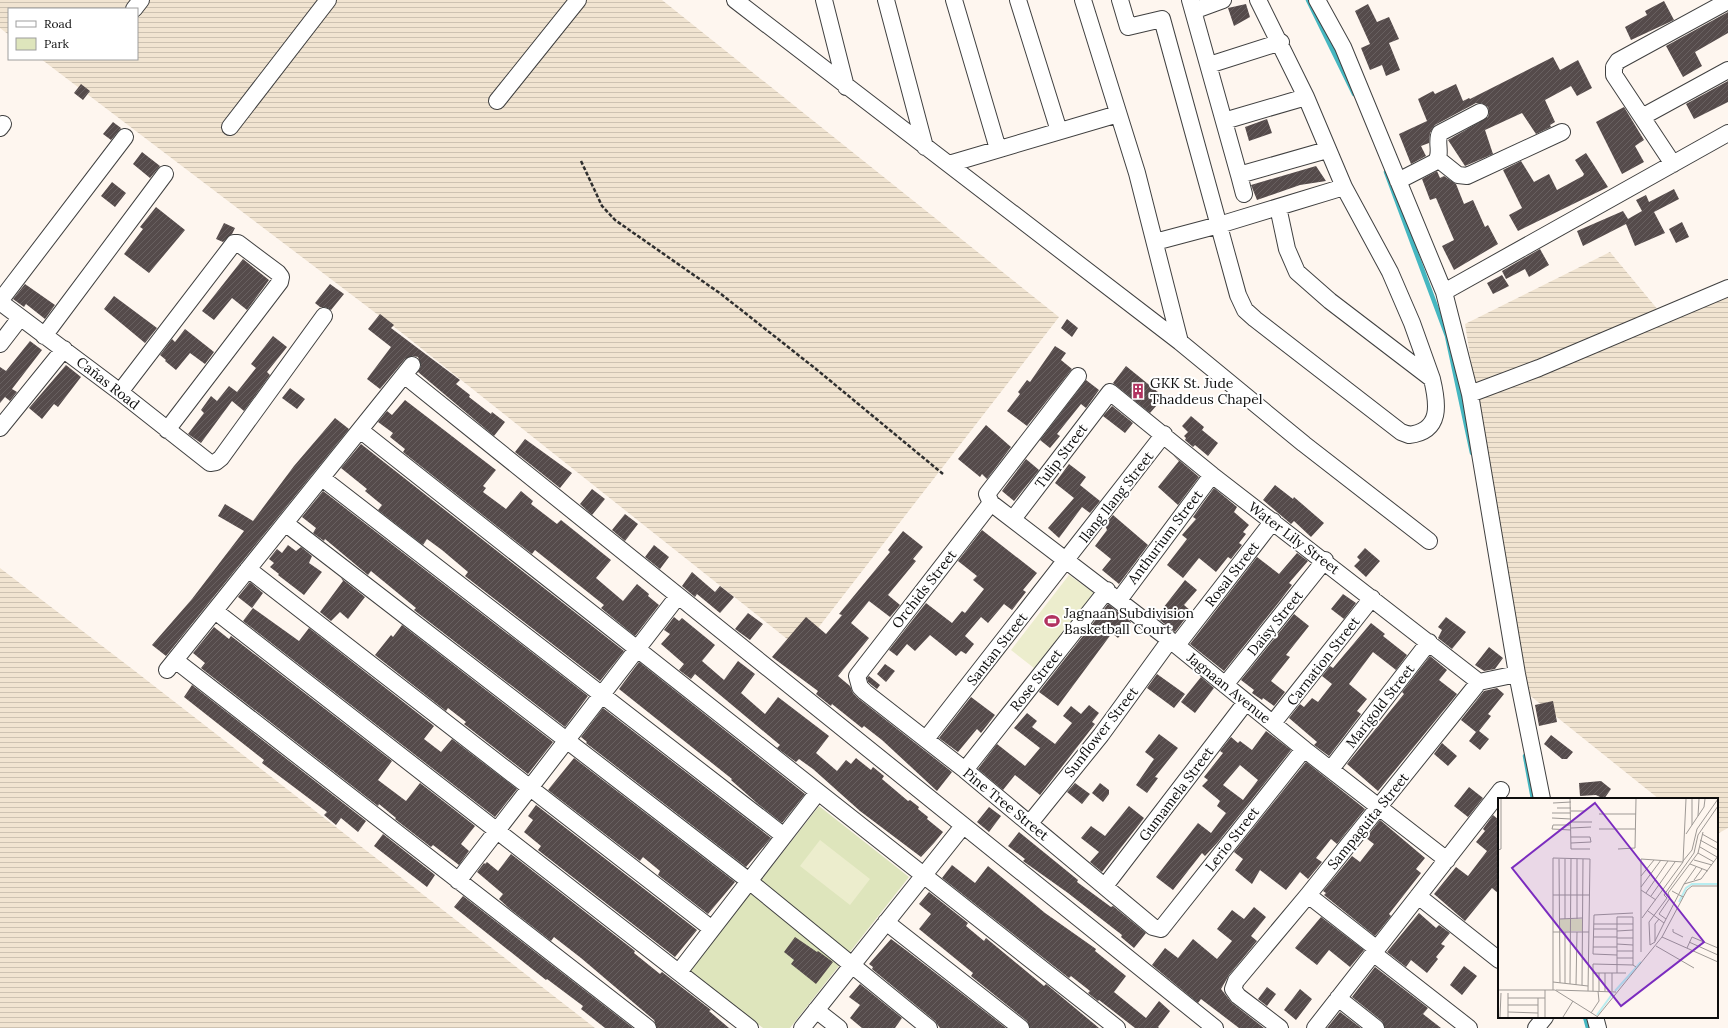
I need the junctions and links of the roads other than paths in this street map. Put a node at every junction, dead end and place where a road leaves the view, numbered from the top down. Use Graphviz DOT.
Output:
graph roads {
  1 [pos="141,0"];
  2 [pos="328,0"];
  3 [pos="578,0"];
  4 [pos="735,0"];
  5 [pos="824,0"];
  6 [pos="886,0"];
  7 [pos="954,0"];
  8 [pos="1018,0"];
  9 [pos="1083,0"];
  10 [pos="1120,0"];
  11 [pos="1223,0"];
  12 [pos="1258,0"];
  13 [pos="1317,0"];
  14 [pos="1728,1"];
  15 [pos="1192,5"];
  16 [pos="135,8"];
  17 [pos="1280,42"];
  18 [pos="1209,65"];
  19 [pos="1728,70"];
  20 [pos="846,87"];
  21 [pos="1306,97"];
  22 [pos="497,101"];
  23 [pos="1480,112"];
  24 [pos="1118,114"];
  25 [pos="1642,117"];
  26 [pos="1224,121"];
  27 [pos="230,127"];
  28 [pos="1058,131"];
  29 [pos="1562,132"];
  30 [pos="1728,134"];
  31 [pos="125,137"];
  32 [pos="925,146"];
  33 [pos="998,150"];
  34 [pos="1327,150"];
  35 [pos="1438,159"];
  36 [pos="949,164"];
  37 [pos="1673,164"];
  38 [pos="165,174"];
  39 [pos="1238,175"];
  40 [pos="1398,181"];
  41 [pos="1344,187"];
  42 [pos="1244,194"];
  43 [pos="1278,207"];
  44 [pos="1219,225"];
  45 [pos="1155,242"];
  46 [pos="1728,288"];
  47 [pos="1444,292"];
  48 [pos="0,301"];
  49 [pos="324,316"];
  50 [pos="20,318"];
  51 [pos="44,336"];
  52 [pos="1180,342"];
  53 [pos="0,344"];
  54 [pos="64,349"];
  55 [pos="1078,376"];
  56 [pos="1432,380"];
  57 [pos="120,392"];
  58 [pos="1110,392"];
  59 [pos="1470,394"];
  60 [pos="0,428"];
  61 [pos="167,430"];
  62 [pos="360,430"];
  63 [pos="1164,434"];
  64 [pos="1212,475"];
  65 [pos="322,478"];
  66 [pos="991,503"];
  67 [pos="1013,519"];
  68 [pos="1273,521"];
  69 [pos="285,523"];
  70 [pos="1429,541"];
  71 [pos="1068,560"];
  72 [pos="1324,560"];
  73 [pos="248,569"];
  74 [pos="1113,595"];
  75 [pos="678,596"];
  76 [pos="1372,598"];
  77 [pos="215,611"];
  78 [pos="1174,642"];
  79 [pos="1429,642"];
  80 [pos="637,650"];
  81 [pos="1518,674"];
  82 [pos="857,676"];
  83 [pos="1479,682"];
  84 [pos="1225,685"];
  85 [pos="602,695"];
  86 [pos="1246,702"];
  87 [pos="1273,723"];
  88 [pos="926,738"];
  89 [pos="567,740"];
  90 [pos="1304,749"];
  91 [pos="1331,769"];
  92 [pos="965,770"];
  93 [pos="530,788"];
  94 [pos="1501,790"];
  95 [pos="818,792"];
  96 [pos="1542,798"];
  97 [pos="1380,807"];
  98 [pos="1030,823"];
  99 [pos="963,826"];
  100 [pos="497,831"];
  101 [pos="784,836"];
  102 [pos="1447,860"];
  103 [pos="923,875"];
  104 [pos="458,881"];
  105 [pos="749,881"];
  106 [pos="1106,886"];
  107 [pos="1308,895"];
  108 [pos="1418,896"];
  109 [pos="886,922"];
  110 [pos="712,929"];
  111 [pos="1160,929"];
  112 [pos="1375,951"];
  113 [pos="1498,959"];
  114 [pos="851,966"];
  115 [pos="679,972"];
  116 [pos="1338,998"];
  117 [pos="816,1010"];
  118 [pos="1544,1018"];
  119 [pos="1595,1018"];
  120 [pos="648,1028"];
  121 [pos="750,1028"];
  122 [pos="802,1028"];
  123 [pos="839,1028"];
  124 [pos="929,1028"];
  125 [pos="1021,1028"];
  126 [pos="1117,1028"];
  127 [pos="1215,1028"];
  128 [pos="1280,1028"];
  129 [pos="1315,1028"];
  130 [pos="1376,1028"];
  131 [pos="1469,1028"];
  132 [pos="1536,1028"];
  133 [pos="1598,1028"];
  1 -- 16 [label="street"];
  2 -- 27 [label="street"];
  3 -- 22 [label="street"];
  4 -- 20 [label="street"];
  5 -- 20 [label="street"];
  6 -- 32 [label="street"];
  7 -- 33 [label="street"];
  8 -- 28 [label="street"];
  9 -- 24 [label="street"];
  10 -- 44 [label="street"];
  11 -- 15 [label="street"];
  12 -- 17 [label="street"];
  13 -- 40 [label="street"];
  14 -- 25 [label="street"];
  15 -- 18 [label="street"];
  17 -- 18 [label="street"];
  17 -- 21 [label="street"];
  18 -- 26 [label="street"];
  19 -- 25 [label="street"];
  20 -- 32 [label="street"];
  21 -- 26 [label="street"];
  21 -- 34 [label="street"];
  23 -- 35 [label="street"];
  24 -- 28 [label="street"];
  24 -- 45 [label="street"];
  25 -- 37 [label="street"];
  26 -- 39 [label="street"];
  28 -- 33 [label="street"];
  29 -- 35 [label="street"];
  30 -- 37 [label="street"];
  31 -- 48 [label="street"];
  32 -- 36 [label="street"];
  33 -- 36 [label="street"];
  34 -- 39 [label="street"];
  34 -- 41 [label="street"];
  35 -- 40 [label="street"];
  36 -- 52 [label="street"];
  37 -- 47 [label="street"];
  38 -- 51 [label="street"];
  39 -- 42 [label="street"];
  40 -- 47 [label="street"];
  41 -- 43 [label="street"];
  41 -- 56 [label="street"];
  43 -- 44 [label="street"];
  43 -- 56 [label="street"];
  44 -- 45 [label="street"];
  44 -- 56 [label="street"];
  45 -- 52 [label="street"];
  46 -- 59 [label="street"];
  47 -- 59 [label="street"];
  48 -- 50 [label="street, Cañas Road"];
  49 -- 61 [label="street, Cañas Road"];
  50 -- 51 [label="street, Cañas Road"];
  50 -- 53 [label="street"];
  51 -- 54 [label="street, Cañas Road"];
  52 -- 70 [label="street"];
  54 -- 57 [label="street, Cañas Road"];
  54 -- 60 [label="street"];
  55 -- 66 [label="street"];
  57 -- 61 [label="street, Cañas Road"];
  57 -- 61 [label="street"];
  58 -- 63 [label="street, Water Lily Street"];
  58 -- 67 [label="street, Tulip Street"];
  59 -- 81 [label="street"];
  62 -- 65 [label="street"];
  62 -- 75 [label="street"];
  62 -- 80 [label="street"];
  63 -- 64 [label="street, Water Lily Street"];
  63 -- 71 [label="street, Ilang Ilang Street"];
  64 -- 68 [label="street, Water Lily Street"];
  64 -- 74 [label="street, Anthurium Street"];
  65 -- 69 [label="street"];
  65 -- 85 [label="street"];
  66 -- 67 [label="street, Jagnaan Avenue"];
  66 -- 82 [label="street, Orchids Street"];
  67 -- 71 [label="street, Jagnaan Avenue"];
  68 -- 72 [label="street, Water Lily Street"];
  68 -- 78 [label="street, Rosal Street"];
  69 -- 73 [label="street"];
  69 -- 89 [label="street"];
  71 -- 74 [label="street, Jagnaan Avenue"];
  71 -- 88 [label="street, Santan Street"];
  72 -- 76 [label="street, Water Lily Street"];
  72 -- 84 [label="street, Daisy Street"];
  73 -- 77 [label="street"];
  73 -- 93 [label="street"];
  74 -- 78 [label="street, Jagnaan Avenue"];
  74 -- 92 [label="street, Rose Street"];
  75 -- 80 [label="street"];
  75 -- 99 [label="street"];
  76 -- 79 [label="street, Water Lily Street"];
  76 -- 87 [label="street, Carnation Street"];
  77 -- 100 [label="street"];
  77 -- 104 [label="street"];
  78 -- 84 [label="street, Jagnaan Avenue"];
  78 -- 98 [label="street, Sunflower Street"];
  79 -- 83 [label="street, Water Lily Street"];
  79 -- 91 [label="street, Marigold Street"];
  80 -- 85 [label="street"];
  80 -- 95 [label="street"];
  81 -- 83 [label="street"];
  81 -- 96 [label="street"];
  82 -- 88 [label="street, Pine Tree Street"];
  83 -- 97 [label="street, Sampaguita Street"];
  84 -- 86 [label="street, Jagnaan Avenue"];
  85 -- 89 [label="street"];
  85 -- 101 [label="street"];
  86 -- 87 [label="street, Jagnaan Avenue"];
  86 -- 106 [label="street, Gumamela Street"];
  87 -- 90 [label="street, Jagnaan Avenue"];
  88 -- 92 [label="street, Pine Tree Street"];
  89 -- 93 [label="street"];
  89 -- 105 [label="street"];
  90 -- 91 [label="street, Jagnaan Avenue"];
  90 -- 111 [label="street, Lerio Street"];
  91 -- 97 [label="street, Jagnaan Avenue"];
  92 -- 98 [label="street, Pine Tree Street"];
  93 -- 100 [label="street"];
  93 -- 110 [label="street"];
  94 -- 102 [label="street"];
  95 -- 101 [label="street"];
  95 -- 103 [label="street"];
  97 -- 102 [label="street, Jagnaan Avenue"];
  97 -- 107 [label="street, Sampaguita Street"];
  98 -- 106 [label="street, Pine Tree Street"];
  99 -- 103 [label="street"];
  99 -- 127 [label="street"];
  100 -- 104 [label="street"];
  100 -- 115 [label="street"];
  101 -- 105 [label="street"];
  102 -- 108 [label="street"];
  103 -- 109 [label="street"];
  103 -- 126 [label="street"];
  104 -- 120 [label="street"];
  105 -- 110 [label="street"];
  105 -- 114 [label="street"];
  106 -- 111 [label="street, Pine Tree Street"];
  107 -- 112 [label="street"];
  107 -- 128 [label="street, Sampaguita Street"];
  108 -- 112 [label="street"];
  108 -- 113 [label="street"];
  109 -- 114 [label="street"];
  109 -- 125 [label="street"];
  110 -- 115 [label="street"];
  112 -- 116 [label="street"];
  112 -- 131 [label="street"];
  114 -- 117 [label="street"];
  114 -- 124 [label="street"];
  115 -- 121 [label="street"];
  116 -- 129 [label="street"];
  116 -- 130 [label="street"];
  117 -- 122 [label="street"];
  117 -- 123 [label="street"];
  118 -- 132 [label="street"];
  119 -- 133 [label="street"];
}
